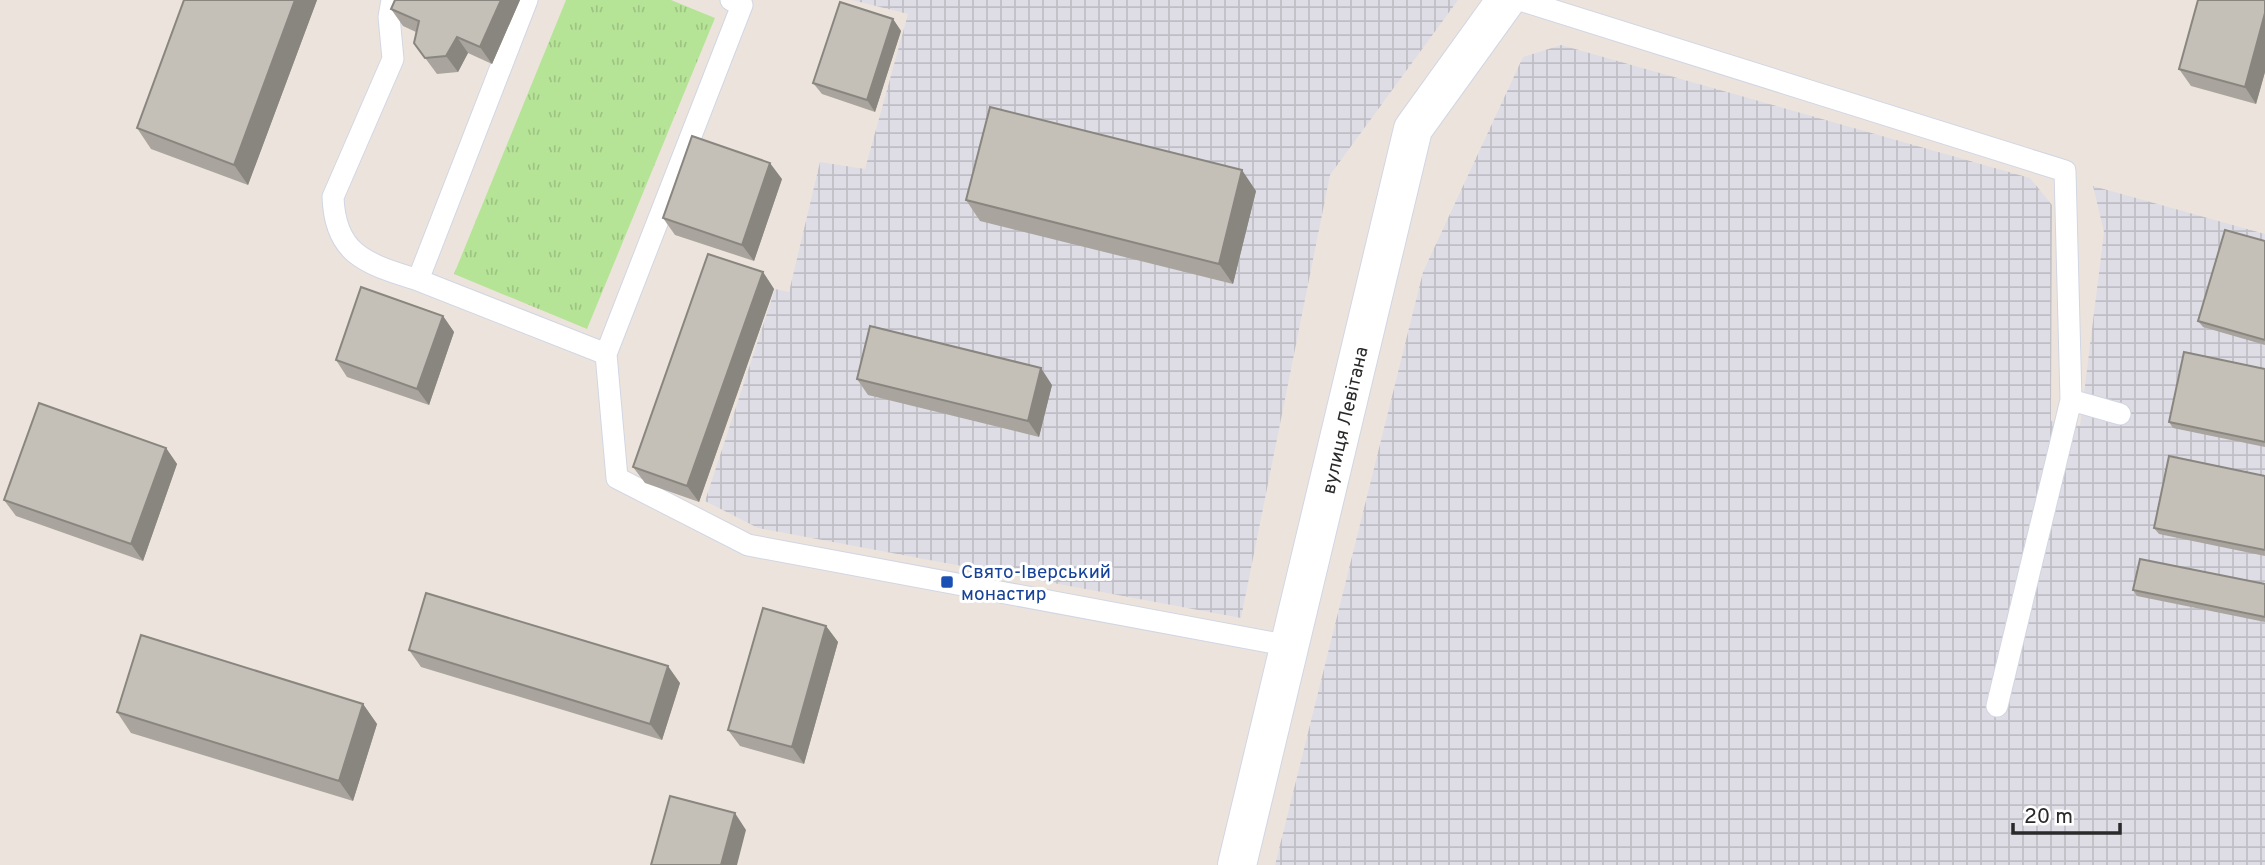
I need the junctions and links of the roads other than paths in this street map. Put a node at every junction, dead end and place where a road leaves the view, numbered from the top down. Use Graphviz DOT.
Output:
graph roads {
  1 [pos="392,0"];
  2 [pos="527,0"];
  3 [pos="730,0"];
  4 [pos="1506,0"];
  5 [pos="1520,0"];
  6 [pos="418,280"];
  7 [pos="606,354"];
  8 [pos="2071,400"];
  9 [pos="2120,414"];
  10 [pos="1290,646"];
  11 [pos="1997,706"];
  12 [pos="1237,865"];
  1 -- 6 [label="lane"];
  2 -- 6 [label="lane"];
  3 -- 7 [label="lane"];
  4 -- 10 [label="street, вулиця Левітана"];
  5 -- 8 [label="lane"];
  6 -- 7 [label="lane"];
  7 -- 10 [label="lane"];
  8 -- 9 [label="lane"];
  8 -- 11 [label="lane"];
  10 -- 12 [label="street, вулиця Левітана"];
}
